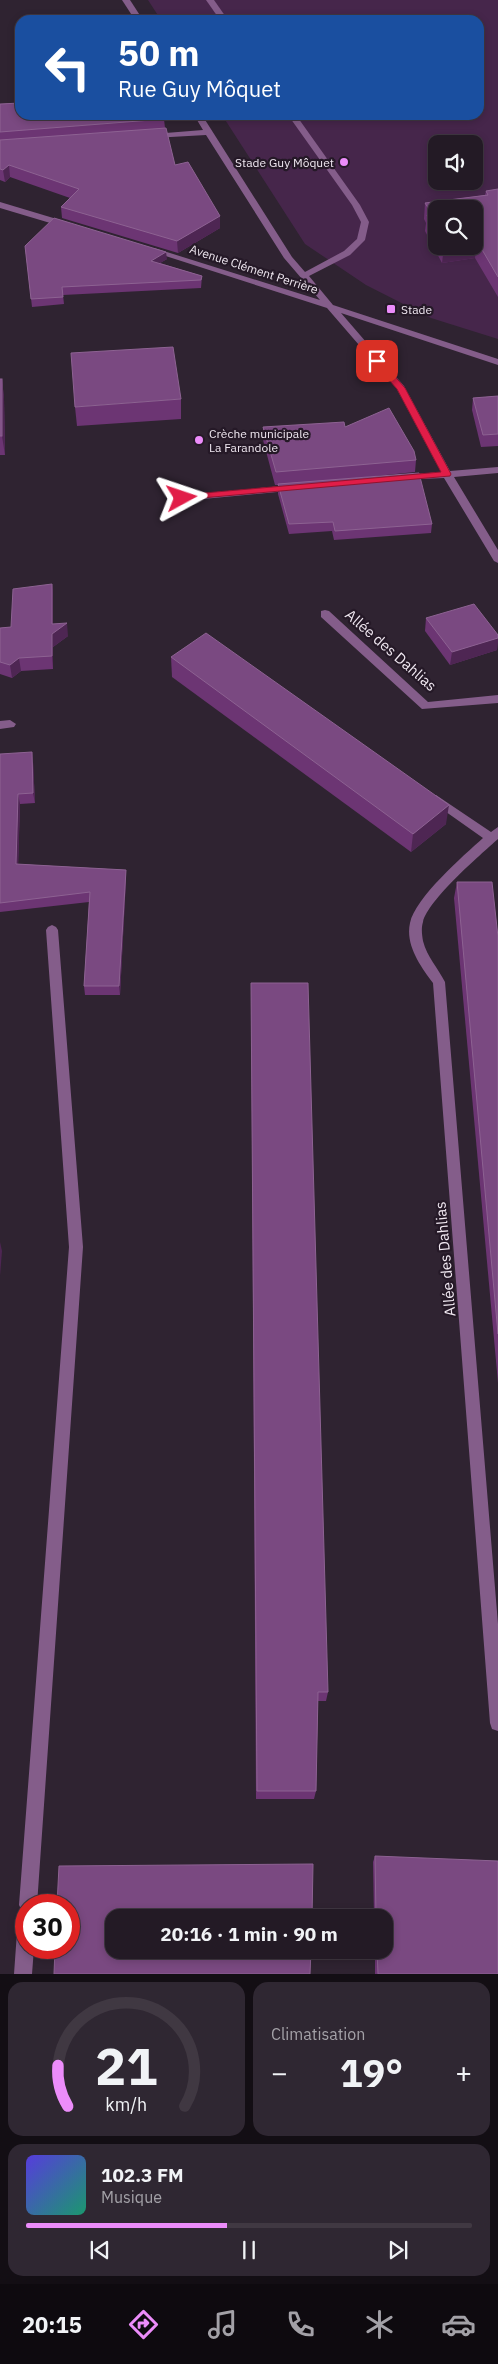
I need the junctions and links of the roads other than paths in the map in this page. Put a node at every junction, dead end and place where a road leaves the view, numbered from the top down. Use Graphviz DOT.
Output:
graph roads {
  1 [pos="126,0"];
  2 [pos="210,0"];
  3 [pos="136,15"];
  4 [pos="220,15"];
  5 [pos="201,120"];
  6 [pos="296,120"];
  7 [pos="208,132"];
  8 [pos="146,136"];
  9 [pos="0,205"];
  10 [pos="77,228"];
  11 [pos="142,248"];
  12 [pos="303,276"];
  13 [pos="330,307"];
  14 [pos="498,362"];
  15 [pos="498,470"];
  16 [pos="447,474"];
  17 [pos="393,478"];
  18 [pos="307,486"];
  19 [pos="182,498"];
  20 [pos="498,558"];
  21 [pos="325,614"];
  22 [pos="498,699"];
  23 [pos="427,793"];
  24 [pos="494,835"];
  25 [pos="52,930"];
  26 [pos="498,1724"];
  27 [pos="29,1894"];
  28 [pos="24,1959"];
  29 [pos="23,1974"];
  1 -- 3 [label="street"];
  2 -- 4 [label="street"];
  5 -- 7 [label="street"];
  6 -- 12 [label="street"];
  7 -- 8 [label="street"];
  7 -- 12 [label="street"];
  9 -- 10 [label="street"];
  11 -- 13 [label="street, Avenue Clément Perrière"];
  12 -- 13 [label="street"];
  13 -- 14 [label="street, Avenue Clément Perrière"];
  13 -- 16 [label="street"];
  15 -- 16 [label="street"];
  16 -- 17 [label="street"];
  16 -- 20 [label="street"];
  18 -- 19 [label="street"];
  21 -- 22 [label="street, Allée des Dahlias"];
  23 -- 24 [label="street"];
  24 -- 26 [label="street, Allée des Dahlias"];
  25 -- 27 [label="street"];
  28 -- 29 [label="street"];
}
